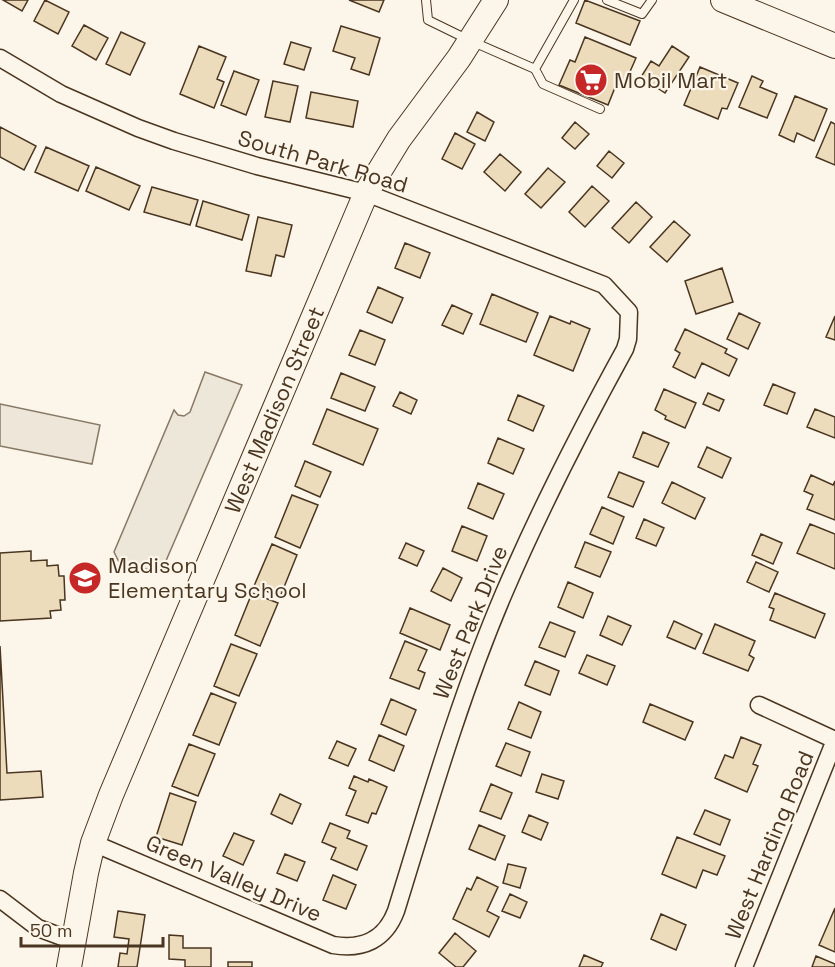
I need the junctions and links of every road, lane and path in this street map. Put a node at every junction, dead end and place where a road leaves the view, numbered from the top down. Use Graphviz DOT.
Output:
graph roads {
  1 [pos="426,0"];
  2 [pos="496,0"];
  3 [pos="574,0"];
  4 [pos="607,0"];
  5 [pos="652,0"];
  6 [pos="723,0"];
  7 [pos="471,41"];
  8 [pos="835,46"];
  9 [pos="0,58"];
  10 [pos="535,69"];
  11 [pos="600,109"];
  12 [pos="366,193"];
  13 [pos="629,312"];
  14 [pos="759,705"];
  15 [pos="835,740"];
  16 [pos="93,843"];
  17 [pos="0,899"];
  18 [pos="73,941"];
  19 [pos="359,945"];
  20 [pos="69,967"];
  21 [pos="744,967"];
  1 -- 7 [label="lane"];
  2 -- 7 [label="street, West Madison Street"];
  3 -- 10 [label="lane"];
  4 -- 5 [label="lane"];
  6 -- 8 [label="street"];
  7 -- 10 [label="lane"];
  7 -- 12 [label="street, West Madison Street"];
  9 -- 12 [label="street, South Park Road"];
  10 -- 11 [label="lane"];
  12 -- 13 [label="street, South Park Road"];
  12 -- 16 [label="street, West Madison Street"];
  13 -- 19 [label="street, West Park Drive"];
  14 -- 15 [label="street"];
  15 -- 21 [label="street, West Harding Road"];
  16 -- 18 [label="street, West Madison Street"];
  16 -- 19 [label="street, Green Valley Drive"];
  17 -- 18 [label="street"];
  18 -- 20 [label="street"];
}
